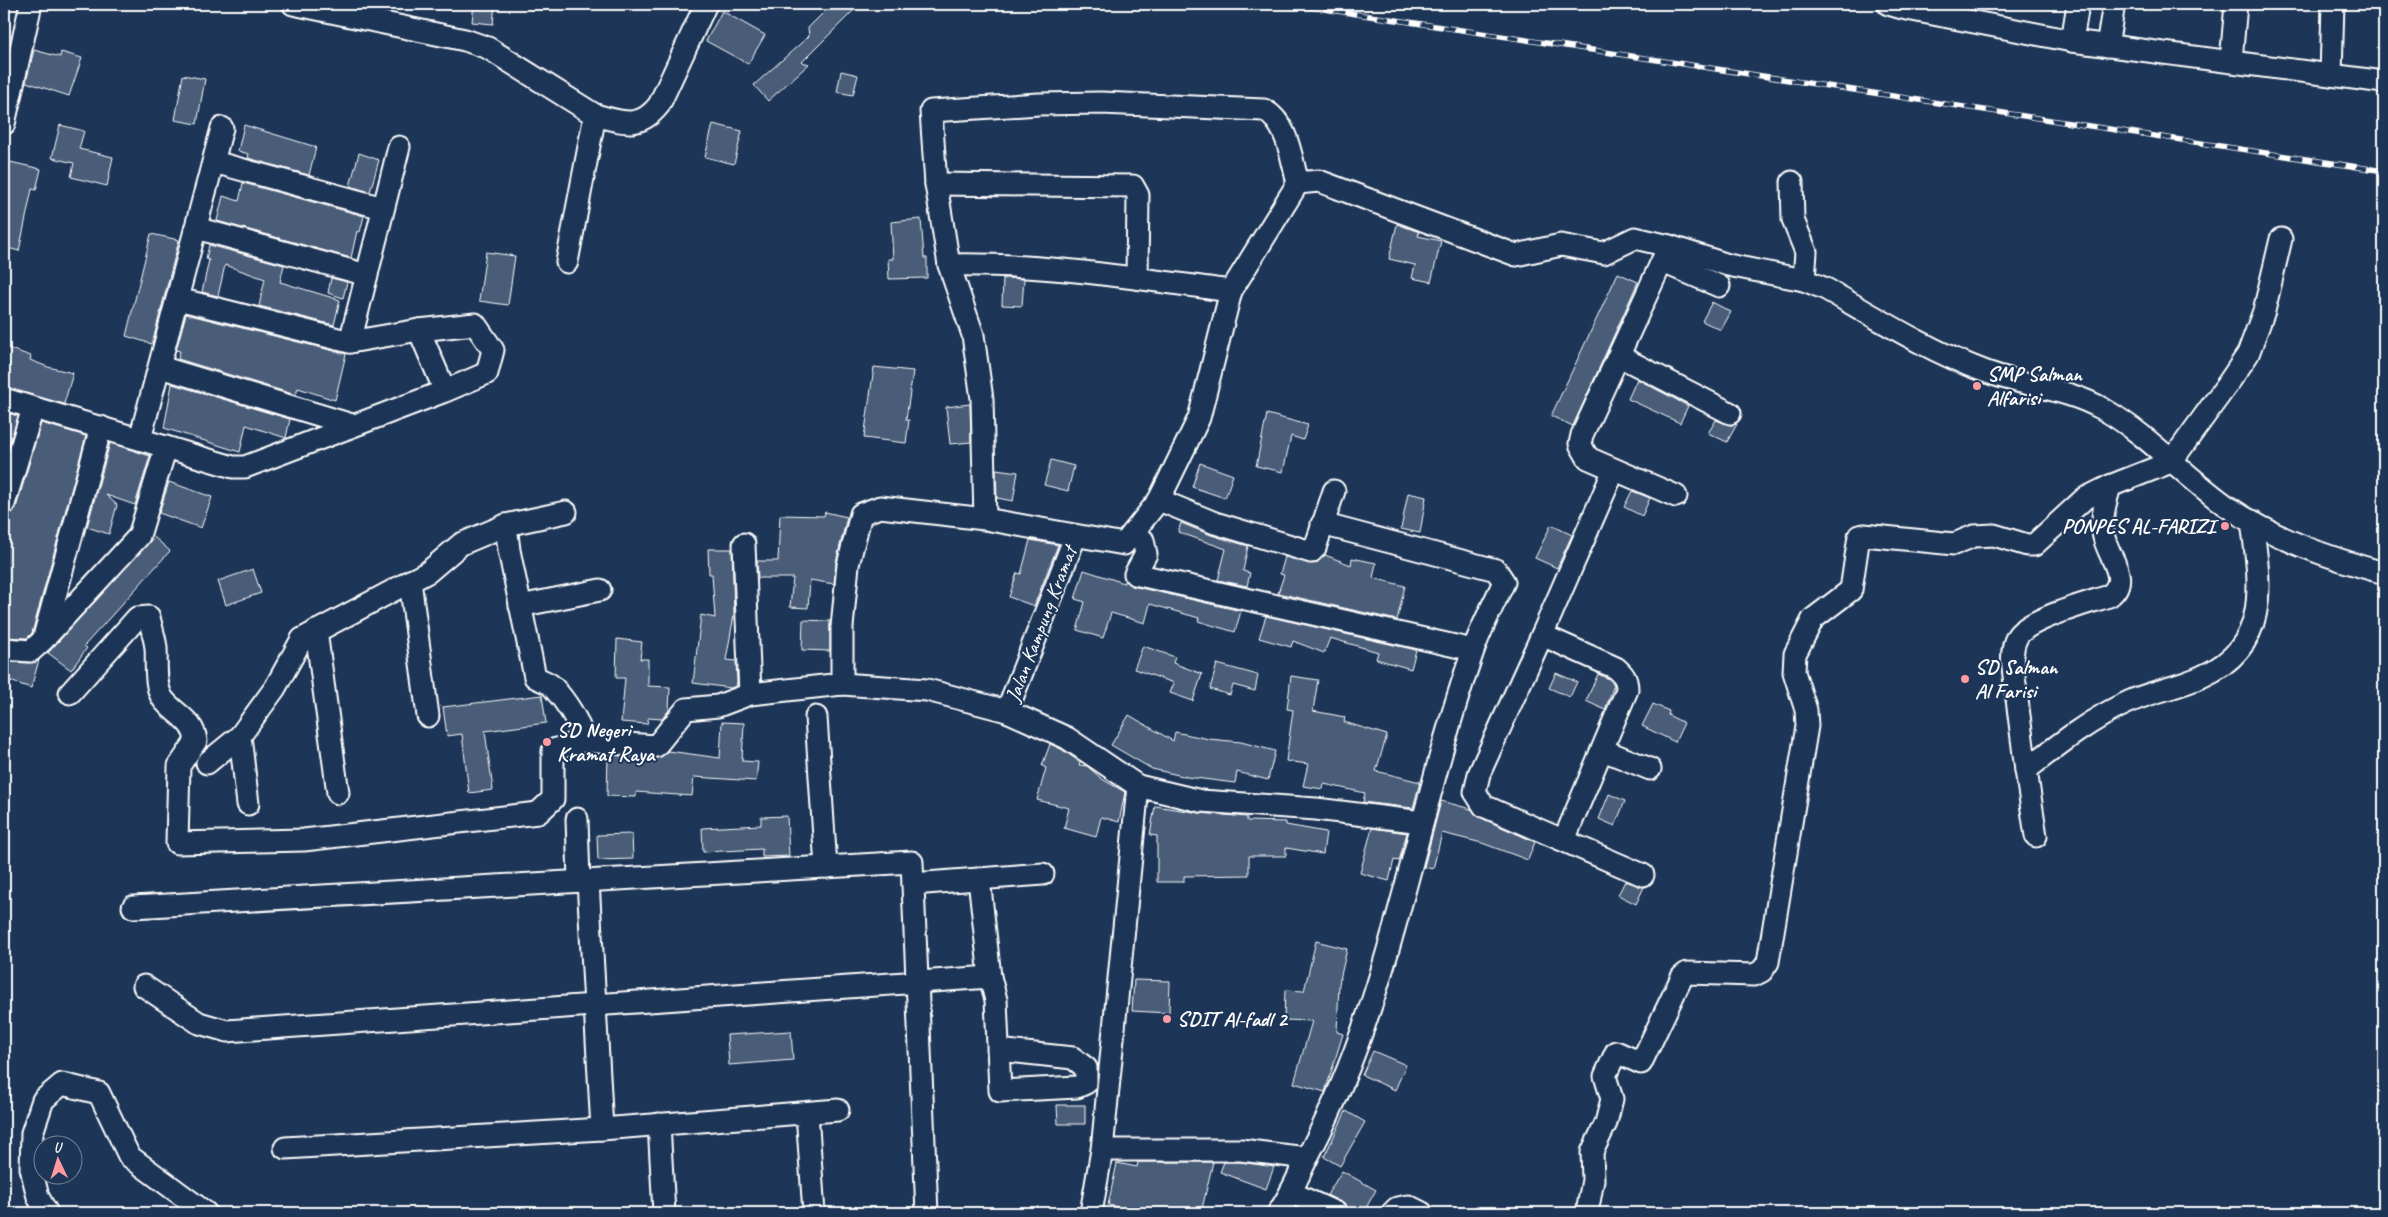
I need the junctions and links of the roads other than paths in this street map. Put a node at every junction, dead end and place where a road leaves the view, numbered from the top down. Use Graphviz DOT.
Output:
graph roads {
  1 [pos="31,4"];
  2 [pos="293,4"];
  3 [pos="706,4"];
  4 [pos="1888,4"];
  5 [pos="2078,4"];
  6 [pos="2114,4"];
  7 [pos="2236,4"];
  8 [pos="2333,4"];
  9 [pos="1975,13"];
  10 [pos="2072,41"];
  11 [pos="2108,46"];
  12 [pos="2231,61"];
  13 [pos="2331,74"];
  14 [pos="2384,82"];
  15 [pos="595,114"];
  16 [pos="4,124"];
  17 [pos="222,128"];
  18 [pos="399,147"];
  19 [pos="214,162"];
  20 [pos="1792,182"];
  21 [pos="1298,183"];
  22 [pos="936,184"];
  23 [pos="384,208"];
  24 [pos="196,228"];
  25 [pos="2281,239"];
  26 [pos="1666,254"];
  27 [pos="567,262"];
  28 [pos="949,266"];
  29 [pos="367,275"];
  30 [pos="1205,275"];
  31 [pos="1137,278"];
  32 [pos="1804,280"];
  33 [pos="1235,286"];
  34 [pos="1719,286"];
  35 [pos="178,299"];
  36 [pos="419,330"];
  37 [pos="350,342"];
  38 [pos="1619,356"];
  39 [pos="160,367"];
  40 [pos="445,392"];
  41 [pos="4,399"];
  42 [pos="33,408"];
  43 [pos="1730,413"];
  44 [pos="352,425"];
  45 [pos="100,427"];
  46 [pos="140,439"];
  47 [pos="166,447"];
  48 [pos="2170,462"];
  49 [pos="1614,470"];
  50 [pos="2110,486"];
  51 [pos="1334,491"];
  52 [pos="1676,496"];
  53 [pos="1158,500"];
  54 [pos="4,504"];
  55 [pos="566,512"];
  56 [pos="985,519"];
  57 [pos="2252,521"];
  58 [pos="1322,524"];
  59 [pos="506,525"];
  60 [pos="1133,533"];
  61 [pos="1075,537"];
  62 [pos="744,544"];
  63 [pos="2384,573"];
  64 [pos="410,581"];
  65 [pos="600,590"];
  66 [pos="520,606"];
  67 [pos="316,631"];
  68 [pos="1542,635"];
  69 [pos="42,641"];
  70 [pos="4,650"];
  71 [pos="1473,650"];
  72 [pos="842,684"];
  73 [pos="70,692"];
  74 [pos="750,694"];
  75 [pos="1007,711"];
  76 [pos="428,716"];
  77 [pos="816,717"];
  78 [pos="240,736"];
  79 [pos="582,741"];
  80 [pos="1603,750"];
  81 [pos="207,763"];
  82 [pos="1650,769"];
  83 [pos="2026,770"];
  84 [pos="1138,786"];
  85 [pos="338,793"];
  86 [pos="248,804"];
  87 [pos="577,820"];
  88 [pos="1422,822"];
  89 [pos="2036,836"];
  90 [pos="1564,840"];
  91 [pos="826,867"];
  92 [pos="1043,874"];
  93 [pos="1643,876"];
  94 [pos="979,879"];
  95 [pos="584,881"];
  96 [pos="913,884"];
  97 [pos="132,907"];
  98 [pos="990,977"];
  99 [pos="917,981"];
  100 [pos="144,986"];
  101 [pos="595,1004"];
  102 [pos="998,1050"];
  103 [pos="838,1110"];
  104 [pos="807,1113"];
  105 [pos="659,1124"];
  106 [pos="602,1129"];
  107 [pos="285,1148"];
  108 [pos="1102,1150"];
  109 [pos="1307,1158"];
  110 [pos="1292,1193"];
  111 [pos="47,1213"];
  112 [pos="206,1213"];
  113 [pos="664,1213"];
  114 [pos="814,1213"];
  115 [pos="928,1213"];
  116 [pos="1090,1213"];
  117 [pos="1278,1213"];
  118 [pos="1336,1213"];
  119 [pos="1392,1213"];
  120 [pos="1422,1213"];
  121 [pos="1587,1213"];
  1 -- 16 [label="street"];
  2 -- 15 [label="street"];
  3 -- 15 [label="street"];
  4 -- 9 [label="street"];
  5 -- 10 [label="street"];
  6 -- 11 [label="street"];
  7 -- 12 [label="street"];
  8 -- 13 [label="street"];
  9 -- 10 [label="street"];
  10 -- 11 [label="street"];
  11 -- 12 [label="street"];
  12 -- 13 [label="street"];
  13 -- 14 [label="street"];
  15 -- 27 [label="street"];
  17 -- 19 [label="street"];
  18 -- 23 [label="street"];
  19 -- 23 [label="street"];
  19 -- 24 [label="street"];
  20 -- 32 [label="street"];
  21 -- 22 [label="street"];
  21 -- 26 [label="street"];
  21 -- 33 [label="street"];
  22 -- 28 [label="street"];
  22 -- 31 [label="street"];
  23 -- 29 [label="street"];
  24 -- 29 [label="street"];
  24 -- 35 [label="street"];
  25 -- 48 [label="street"];
  26 -- 32 [label="street"];
  26 -- 34 [label="street"];
  26 -- 38 [label="street"];
  28 -- 31 [label="street"];
  28 -- 56 [label="street"];
  29 -- 37 [label="street"];
  30 -- 33 [label="street"];
  31 -- 33 [label="street"];
  32 -- 48 [label="street"];
  33 -- 53 [label="street"];
  35 -- 37 [label="street"];
  35 -- 39 [label="street"];
  36 -- 37 [label="street"];
  36 -- 40 [label="street"];
  36 -- 40 [label="street"];
  38 -- 43 [label="street"];
  38 -- 49 [label="street"];
  39 -- 44 [label="street"];
  39 -- 46 [label="street"];
  40 -- 44 [label="street"];
  41 -- 42 [label="street"];
  42 -- 45 [label="street"];
  42 -- 54 [label="street"];
  44 -- 47 [label="street"];
  45 -- 46 [label="street"];
  45 -- 69 [label="street"];
  46 -- 47 [label="street"];
  47 -- 69 [label="street"];
  48 -- 50 [label="street"];
  48 -- 57 [label="street"];
  49 -- 52 [label="street"];
  49 -- 68 [label="street"];
  50 -- 83 [label="street"];
  50 -- 121 [label="street"];
  51 -- 58 [label="street"];
  53 -- 58 [label="street"];
  53 -- 60 [label="street"];
  55 -- 59 [label="street"];
  56 -- 61 [label="street"];
  56 -- 72 [label="street"];
  57 -- 63 [label="street"];
  57 -- 83 [label="street"];
  58 -- 71 [label="street"];
  59 -- 64 [label="street"];
  59 -- 66 [label="street"];
  60 -- 61 [label="street"];
  60 -- 71 [label="street"];
  61 -- 75 [label="street, Jalan Kampung Kramat"];
  62 -- 74 [label="street"];
  64 -- 67 [label="street"];
  64 -- 76 [label="street"];
  65 -- 66 [label="street"];
  66 -- 79 [label="street"];
  67 -- 78 [label="street"];
  67 -- 85 [label="street"];
  68 -- 80 [label="street"];
  68 -- 90 [label="street"];
  69 -- 70 [label="street"];
  71 -- 88 [label="street"];
  72 -- 74 [label="street"];
  72 -- 75 [label="street"];
  73 -- 79 [label="street"];
  74 -- 79 [label="street"];
  75 -- 84 [label="street"];
  77 -- 91 [label="street"];
  78 -- 81 [label="street"];
  78 -- 86 [label="street"];
  80 -- 82 [label="street"];
  80 -- 90 [label="street"];
  83 -- 89 [label="street"];
  84 -- 88 [label="street"];
  84 -- 108 [label="street"];
  87 -- 95 [label="street"];
  88 -- 109 [label="street"];
  90 -- 93 [label="street"];
  91 -- 95 [label="street"];
  91 -- 96 [label="street"];
  92 -- 94 [label="street"];
  94 -- 96 [label="street"];
  94 -- 98 [label="street"];
  95 -- 97 [label="street"];
  95 -- 101 [label="street"];
  96 -- 99 [label="street"];
  98 -- 99 [label="street"];
  98 -- 102 [label="street"];
  99 -- 101 [label="street"];
  99 -- 115 [label="street"];
  100 -- 101 [label="street"];
  101 -- 106 [label="street"];
  103 -- 104 [label="street"];
  104 -- 105 [label="street"];
  104 -- 114 [label="street"];
  105 -- 106 [label="street"];
  105 -- 113 [label="street"];
  106 -- 107 [label="street"];
  108 -- 109 [label="street"];
  108 -- 116 [label="street"];
  109 -- 110 [label="street"];
  110 -- 117 [label="street"];
  110 -- 118 [label="street"];
  111 -- 112 [label="street"];
  119 -- 120 [label="street"];
}
